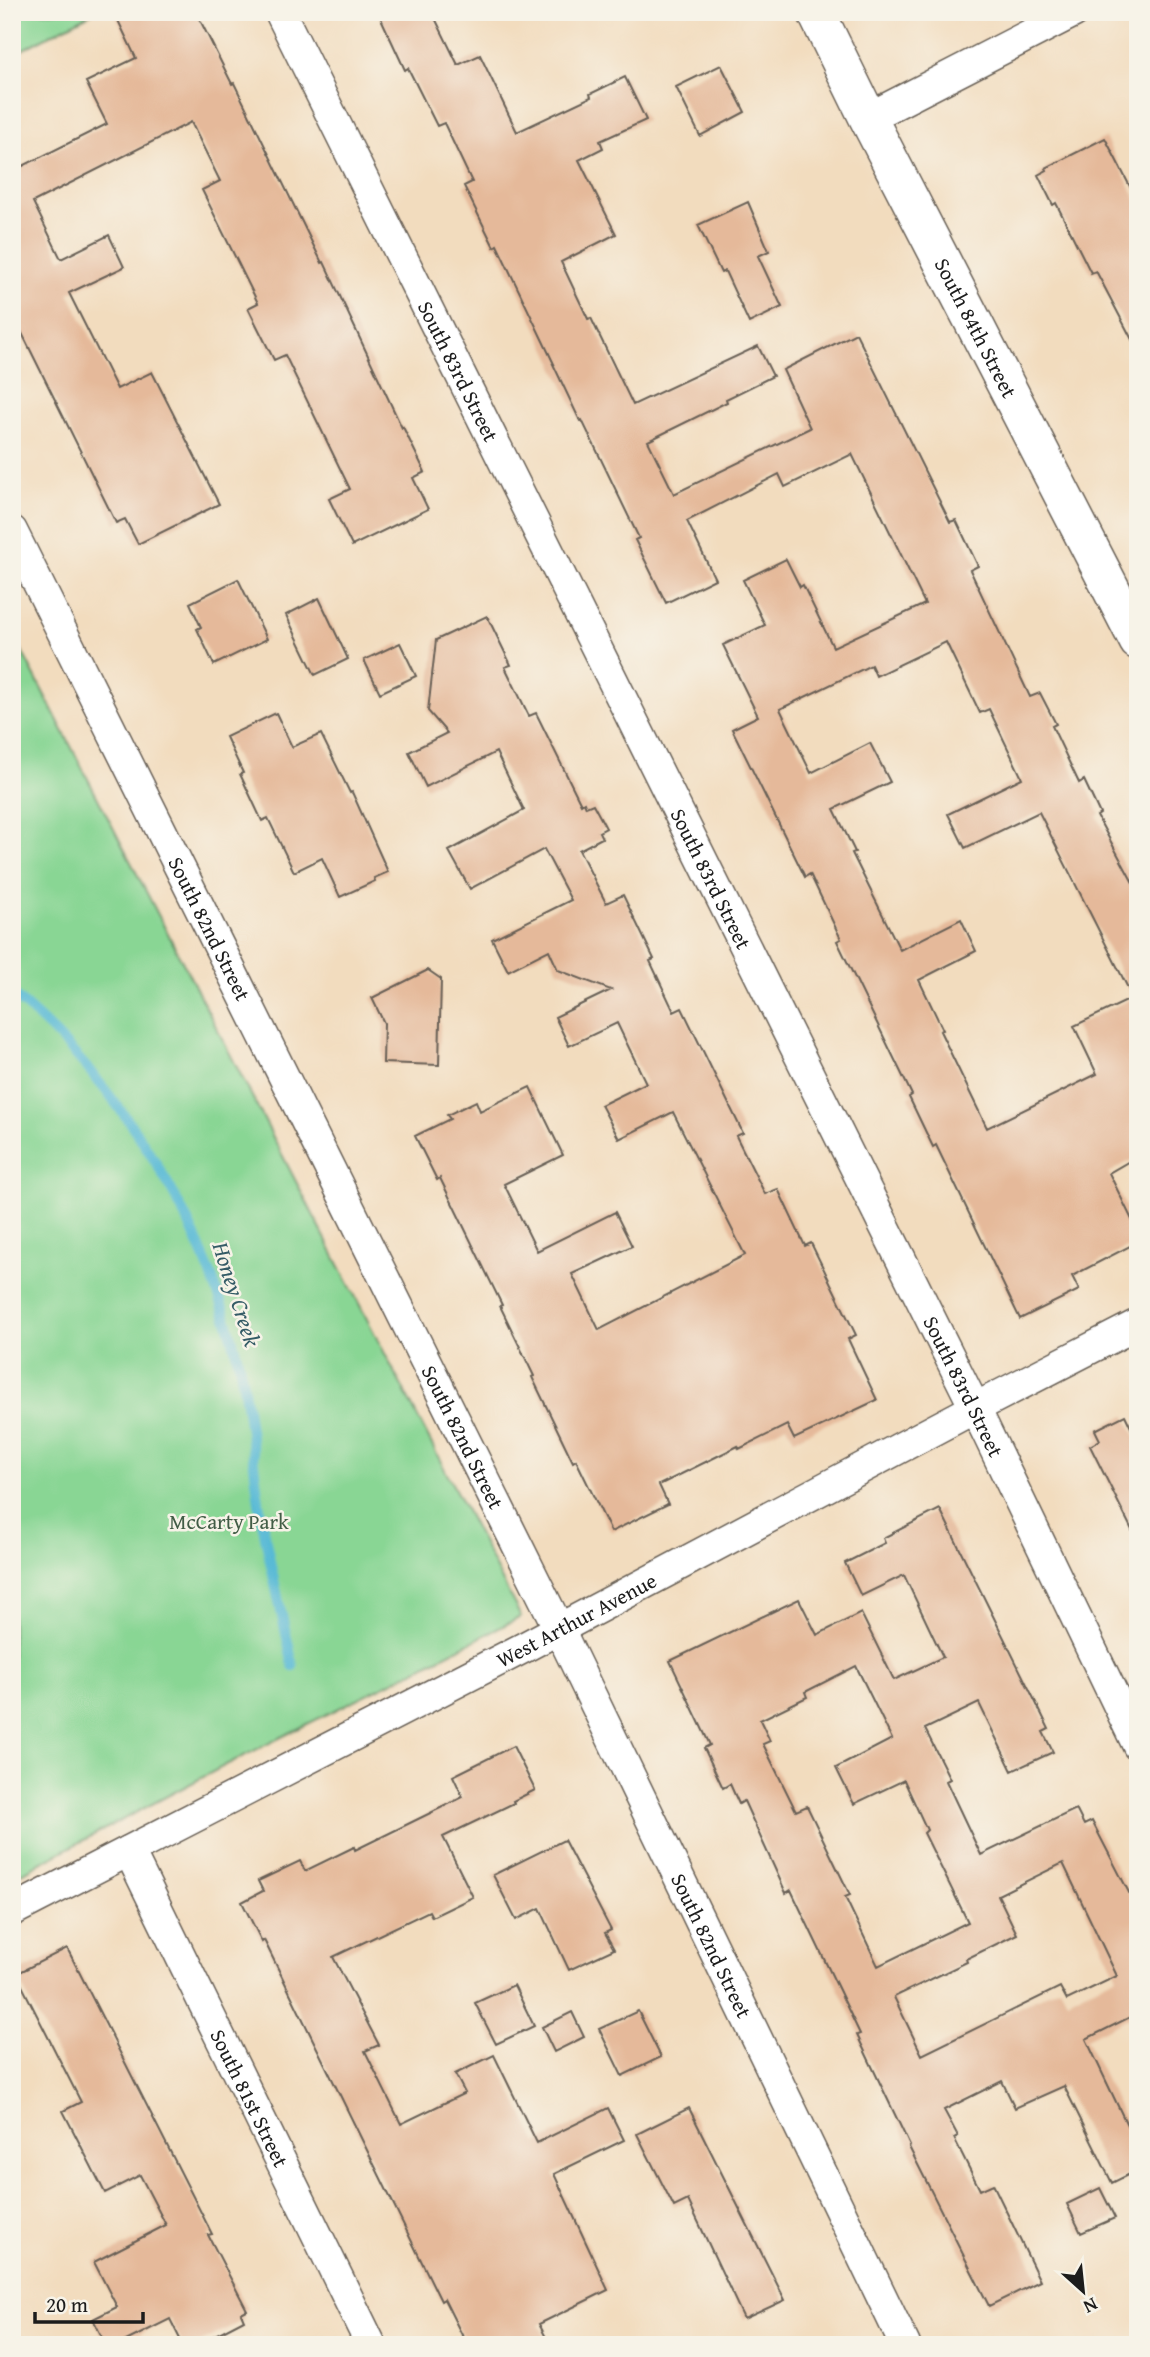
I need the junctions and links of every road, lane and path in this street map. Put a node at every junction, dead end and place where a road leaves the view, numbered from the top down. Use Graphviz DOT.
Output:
graph roads {
  1 [pos="280,12"];
  2 [pos="816,12"];
  3 [pos="1074,12"];
  4 [pos="868,118"];
  5 [pos="12,531"];
  6 [pos="1138,641"];
  7 [pos="1138,1324"];
  8 [pos="975,1408"];
  9 [pos="559,1629"];
  10 [pos="1138,1746"];
  11 [pos="129,1850"];
  12 [pos="12,1911"];
  13 [pos="371,2345"];
  14 [pos="905,2345"];
  1 -- 8 [label="street, South 83rd Street"];
  2 -- 4 [label="street, South 84th Street"];
  3 -- 4 [label="street"];
  4 -- 6 [label="street, South 84th Street"];
  5 -- 9 [label="street, South 82nd Street"];
  7 -- 8 [label="street, West Arthur Avenue"];
  8 -- 9 [label="street, West Arthur Avenue"];
  8 -- 10 [label="street, South 83rd Street"];
  9 -- 11 [label="street, West Arthur Avenue"];
  9 -- 14 [label="street, South 82nd Street"];
  11 -- 12 [label="street, West Arthur Avenue"];
  11 -- 13 [label="street, South 81st Street"];
}
